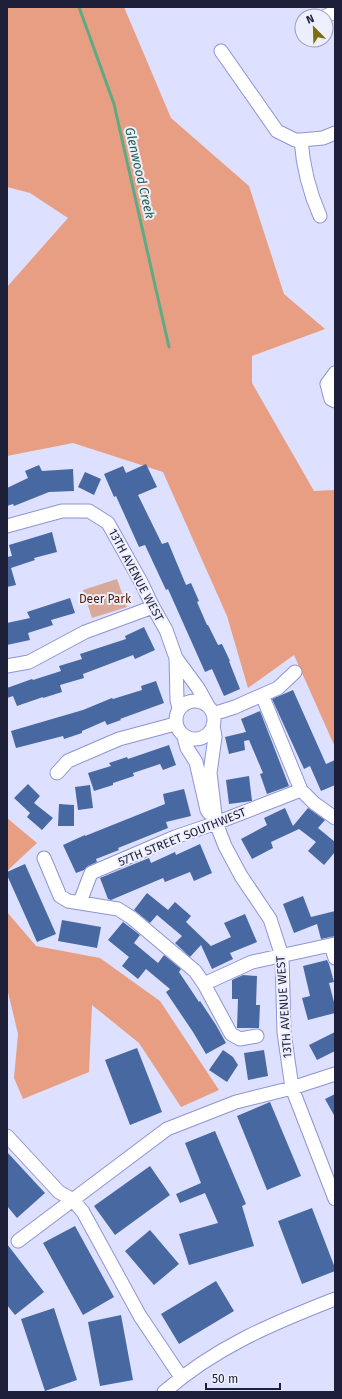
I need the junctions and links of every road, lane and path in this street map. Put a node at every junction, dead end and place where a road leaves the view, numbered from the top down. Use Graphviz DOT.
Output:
graph roads {
  1 [pos="220,51"];
  2 [pos="335,133"];
  3 [pos="301,140"];
  4 [pos="320,216"];
  5 [pos="335,373"];
  6 [pos="335,401"];
  7 [pos="7,526"];
  8 [pos="153,608"];
  9 [pos="176,658"];
  10 [pos="7,666"];
  11 [pos="295,672"];
  12 [pos="262,695"];
  13 [pos="179,708"];
  14 [pos="211,715"];
  15 [pos="175,724"];
  16 [pos="184,737"];
  17 [pos="57,772"];
  18 [pos="301,790"];
  19 [pos="335,818"];
  20 [pos="216,823"];
  21 [pos="44,858"];
  22 [pos="80,902"];
  23 [pos="333,944"];
  24 [pos="282,956"];
  25 [pos="335,958"];
  26 [pos="204,984"];
  27 [pos="257,1036"];
  28 [pos="335,1074"];
  29 [pos="292,1088"];
  30 [pos="7,1136"];
  31 [pos="335,1199"];
  32 [pos="73,1200"];
  33 [pos="18,1241"];
  34 [pos="335,1299"];
  35 [pos="181,1377"];
  36 [pos="164,1392"];
  1 -- 3 [label="street"];
  2 -- 3 [label="street"];
  3 -- 4 [label="street"];
  5 -- 6 [label="street"];
  7 -- 8 [label="street, 13TH AVENUE WEST"];
  8 -- 9 [label="street, 13TH AVENUE WEST"];
  8 -- 10 [label="street"];
  9 -- 13 [label="street, 13TH AVENUE WEST"];
  9 -- 14 [label="street, 13TH AVENUE WEST"];
  11 -- 12 [label="street"];
  12 -- 14 [label="street"];
  12 -- 18 [label="street"];
  13 -- 14 [label="street"];
  13 -- 15 [label="street"];
  14 -- 16 [label="street"];
  14 -- 20 [label="street, 13TH AVENUE WEST"];
  15 -- 16 [label="street"];
  15 -- 17 [label="street"];
  16 -- 20 [label="street, 13TH AVENUE WEST"];
  18 -- 19 [label="street"];
  18 -- 20 [label="street, 57TH STREET SOUTHWEST"];
  20 -- 22 [label="street, 57TH STREET SOUTHWEST"];
  20 -- 24 [label="street, 13TH AVENUE WEST"];
  21 -- 22 [label="street"];
  22 -- 26 [label="street"];
  23 -- 24 [label="street"];
  23 -- 25 [label="street"];
  24 -- 26 [label="street"];
  24 -- 29 [label="street, 13TH AVENUE WEST"];
  26 -- 27 [label="street"];
  28 -- 29 [label="street"];
  29 -- 31 [label="street, 13TH AVENUE WEST"];
  29 -- 32 [label="street"];
  30 -- 32 [label="street"];
  32 -- 33 [label="street"];
  32 -- 35 [label="street"];
  34 -- 35 [label="street"];
  35 -- 36 [label="street"];
}
